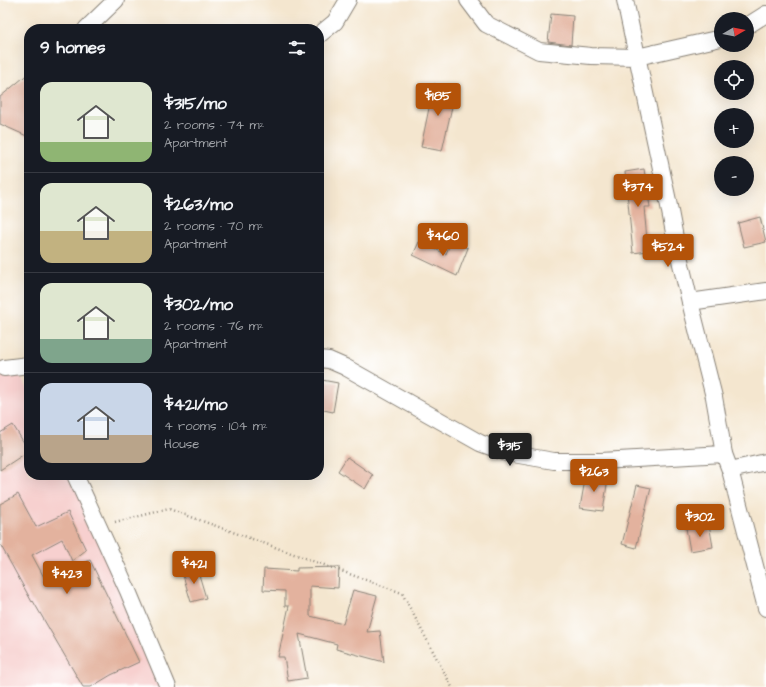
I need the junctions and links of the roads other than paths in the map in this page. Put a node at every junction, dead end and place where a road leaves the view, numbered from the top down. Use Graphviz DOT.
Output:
graph roads {
  1 [pos="116,0"];
  2 [pos="348,0"];
  3 [pos="468,0"];
  4 [pos="626,0"];
  5 [pos="766,14"];
  6 [pos="754,22"];
  7 [pos="91,24"];
  8 [pos="324,31"];
  9 [pos="714,40"];
  10 [pos="637,57"];
  11 [pos="766,291"];
  12 [pos="690,302"];
  13 [pos="324,360"];
  14 [pos="24,365"];
  15 [pos="1,366"];
  16 [pos="724,454"];
  17 [pos="766,462"];
  18 [pos="730,470"];
  19 [pos="77,480"];
  20 [pos="766,608"];
  21 [pos="168,687"];
  1 -- 7 [label="street"];
  2 -- 8 [label="street"];
  3 -- 10 [label="street"];
  4 -- 10 [label="street"];
  5 -- 6 [label="street"];
  9 -- 10 [label="street"];
  10 -- 12 [label="street"];
  11 -- 12 [label="street"];
  12 -- 16 [label="street"];
  13 -- 16 [label="street"];
  14 -- 15 [label="street"];
  16 -- 18 [label="street"];
  17 -- 18 [label="street"];
  18 -- 20 [label="street"];
  19 -- 21 [label="street"];
}
